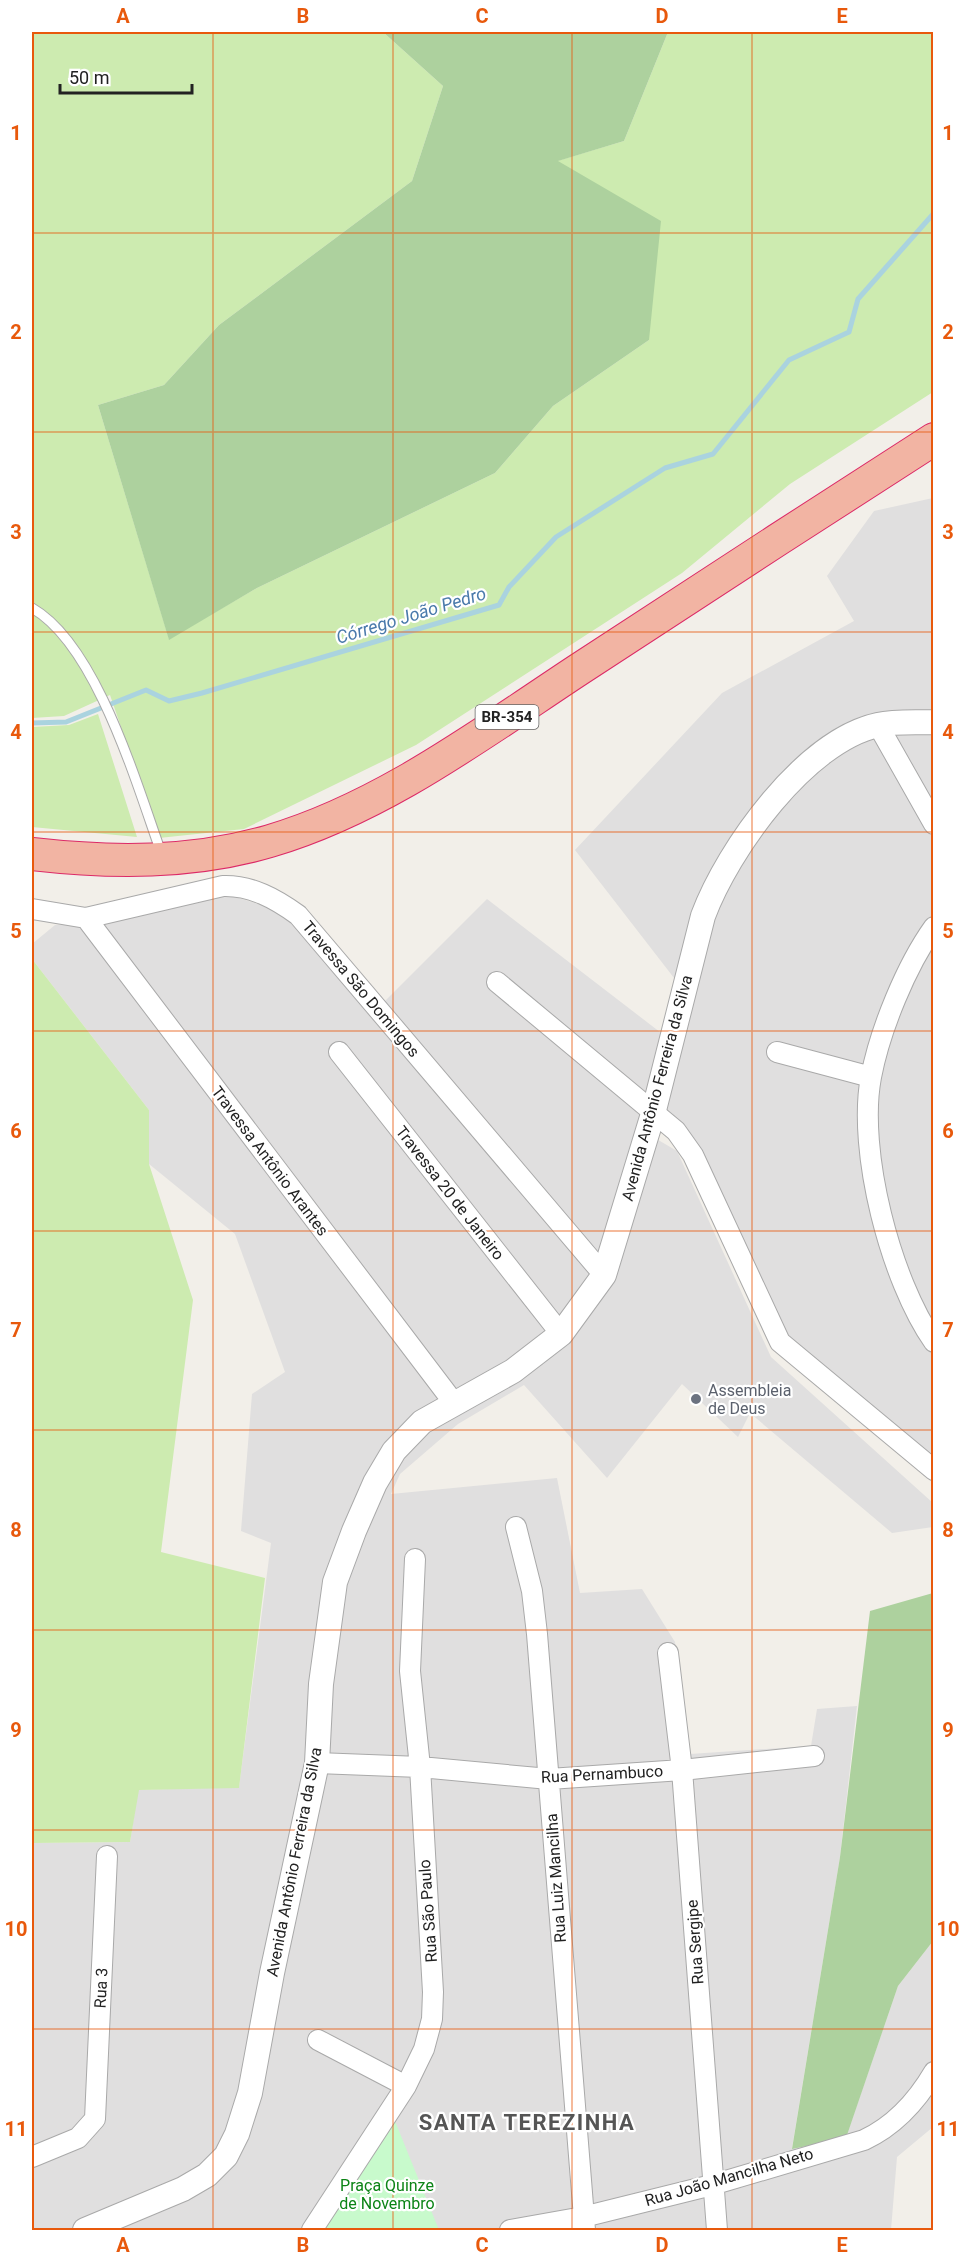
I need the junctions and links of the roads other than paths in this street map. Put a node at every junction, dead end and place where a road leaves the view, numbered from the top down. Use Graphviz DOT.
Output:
graph roads {
  1 [pos="933,439"];
  2 [pos="32,608"];
  3 [pos="933,722"];
  4 [pos="878,725"];
  5 [pos="933,824"];
  6 [pos="32,854"];
  7 [pos="164,860"];
  8 [pos="32,909"];
  9 [pos="86,918"];
  10 [pos="933,927"];
  11 [pos="497,982"];
  12 [pos="339,1052"];
  13 [pos="777,1052"];
  14 [pos="871,1077"];
  15 [pos="653,1114"];
  16 [pos="604,1275"];
  17 [pos="561,1334"];
  18 [pos="933,1342"];
  19 [pos="454,1404"];
  20 [pos="933,1470"];
  21 [pos="516,1527"];
  22 [pos="416,1559"];
  23 [pos="668,1653"];
  24 [pos="814,1756"];
  25 [pos="316,1763"];
  26 [pos="420,1767"];
  27 [pos="682,1770"];
  28 [pos="549,1779"];
  29 [pos="107,1856"];
  30 [pos="318,2040"];
  31 [pos="930,2078"];
  32 [pos="406,2086"];
  33 [pos="32,2157"];
  34 [pos="712,2184"];
  35 [pos="584,2224"];
  36 [pos="85,2230"];
  37 [pos="312,2230"];
  38 [pos="510,2230"];
  39 [pos="717,2230"];
  1 -- 7 [label="highway, BR-354"];
  2 -- 7 [label="lane"];
  3 -- 4 [label="street, Avenida Antônio Ferreira da Silva"];
  4 -- 5 [label="street"];
  4 -- 15 [label="street, Avenida Antônio Ferreira da Silva"];
  6 -- 7 [label="highway, BR-354"];
  8 -- 9 [label="street, Travessa São Domingos"];
  9 -- 16 [label="street, Travessa São Domingos"];
  9 -- 19 [label="street, Travessa Antônio Arantes"];
  10 -- 14 [label="street"];
  11 -- 15 [label="street"];
  12 -- 17 [label="street, Travessa 20 de Janeiro"];
  13 -- 14 [label="street"];
  14 -- 18 [label="street"];
  15 -- 16 [label="street, Avenida Antônio Ferreira da Silva"];
  15 -- 20 [label="street"];
  16 -- 17 [label="street, Avenida Antônio Ferreira da Silva"];
  17 -- 19 [label="street, Avenida Antônio Ferreira da Silva"];
  19 -- 25 [label="street, Avenida Antônio Ferreira da Silva"];
  21 -- 28 [label="street, Rua Luiz Mancilha"];
  22 -- 26 [label="street, Rua São Paulo"];
  23 -- 27 [label="street, Rua Sergipe"];
  24 -- 27 [label="street, Rua Pernambuco"];
  25 -- 26 [label="street, Rua Pernambuco"];
  25 -- 36 [label="street, Avenida Antônio Ferreira da Silva"];
  26 -- 28 [label="street, Rua Pernambuco"];
  26 -- 32 [label="street, Rua São Paulo"];
  27 -- 28 [label="street, Rua Pernambuco"];
  27 -- 34 [label="street, Rua Sergipe"];
  28 -- 35 [label="street, Rua Luiz Mancilha"];
  29 -- 33 [label="street, Rua 3"];
  30 -- 32 [label="street"];
  31 -- 34 [label="street, Rua João Mancilha Neto"];
  32 -- 37 [label="street, Rua São Paulo"];
  34 -- 35 [label="street, Rua João Mancilha Neto"];
  34 -- 39 [label="street, Rua Sergipe"];
  35 -- 38 [label="street, Rua João Mancilha Neto"];
}
